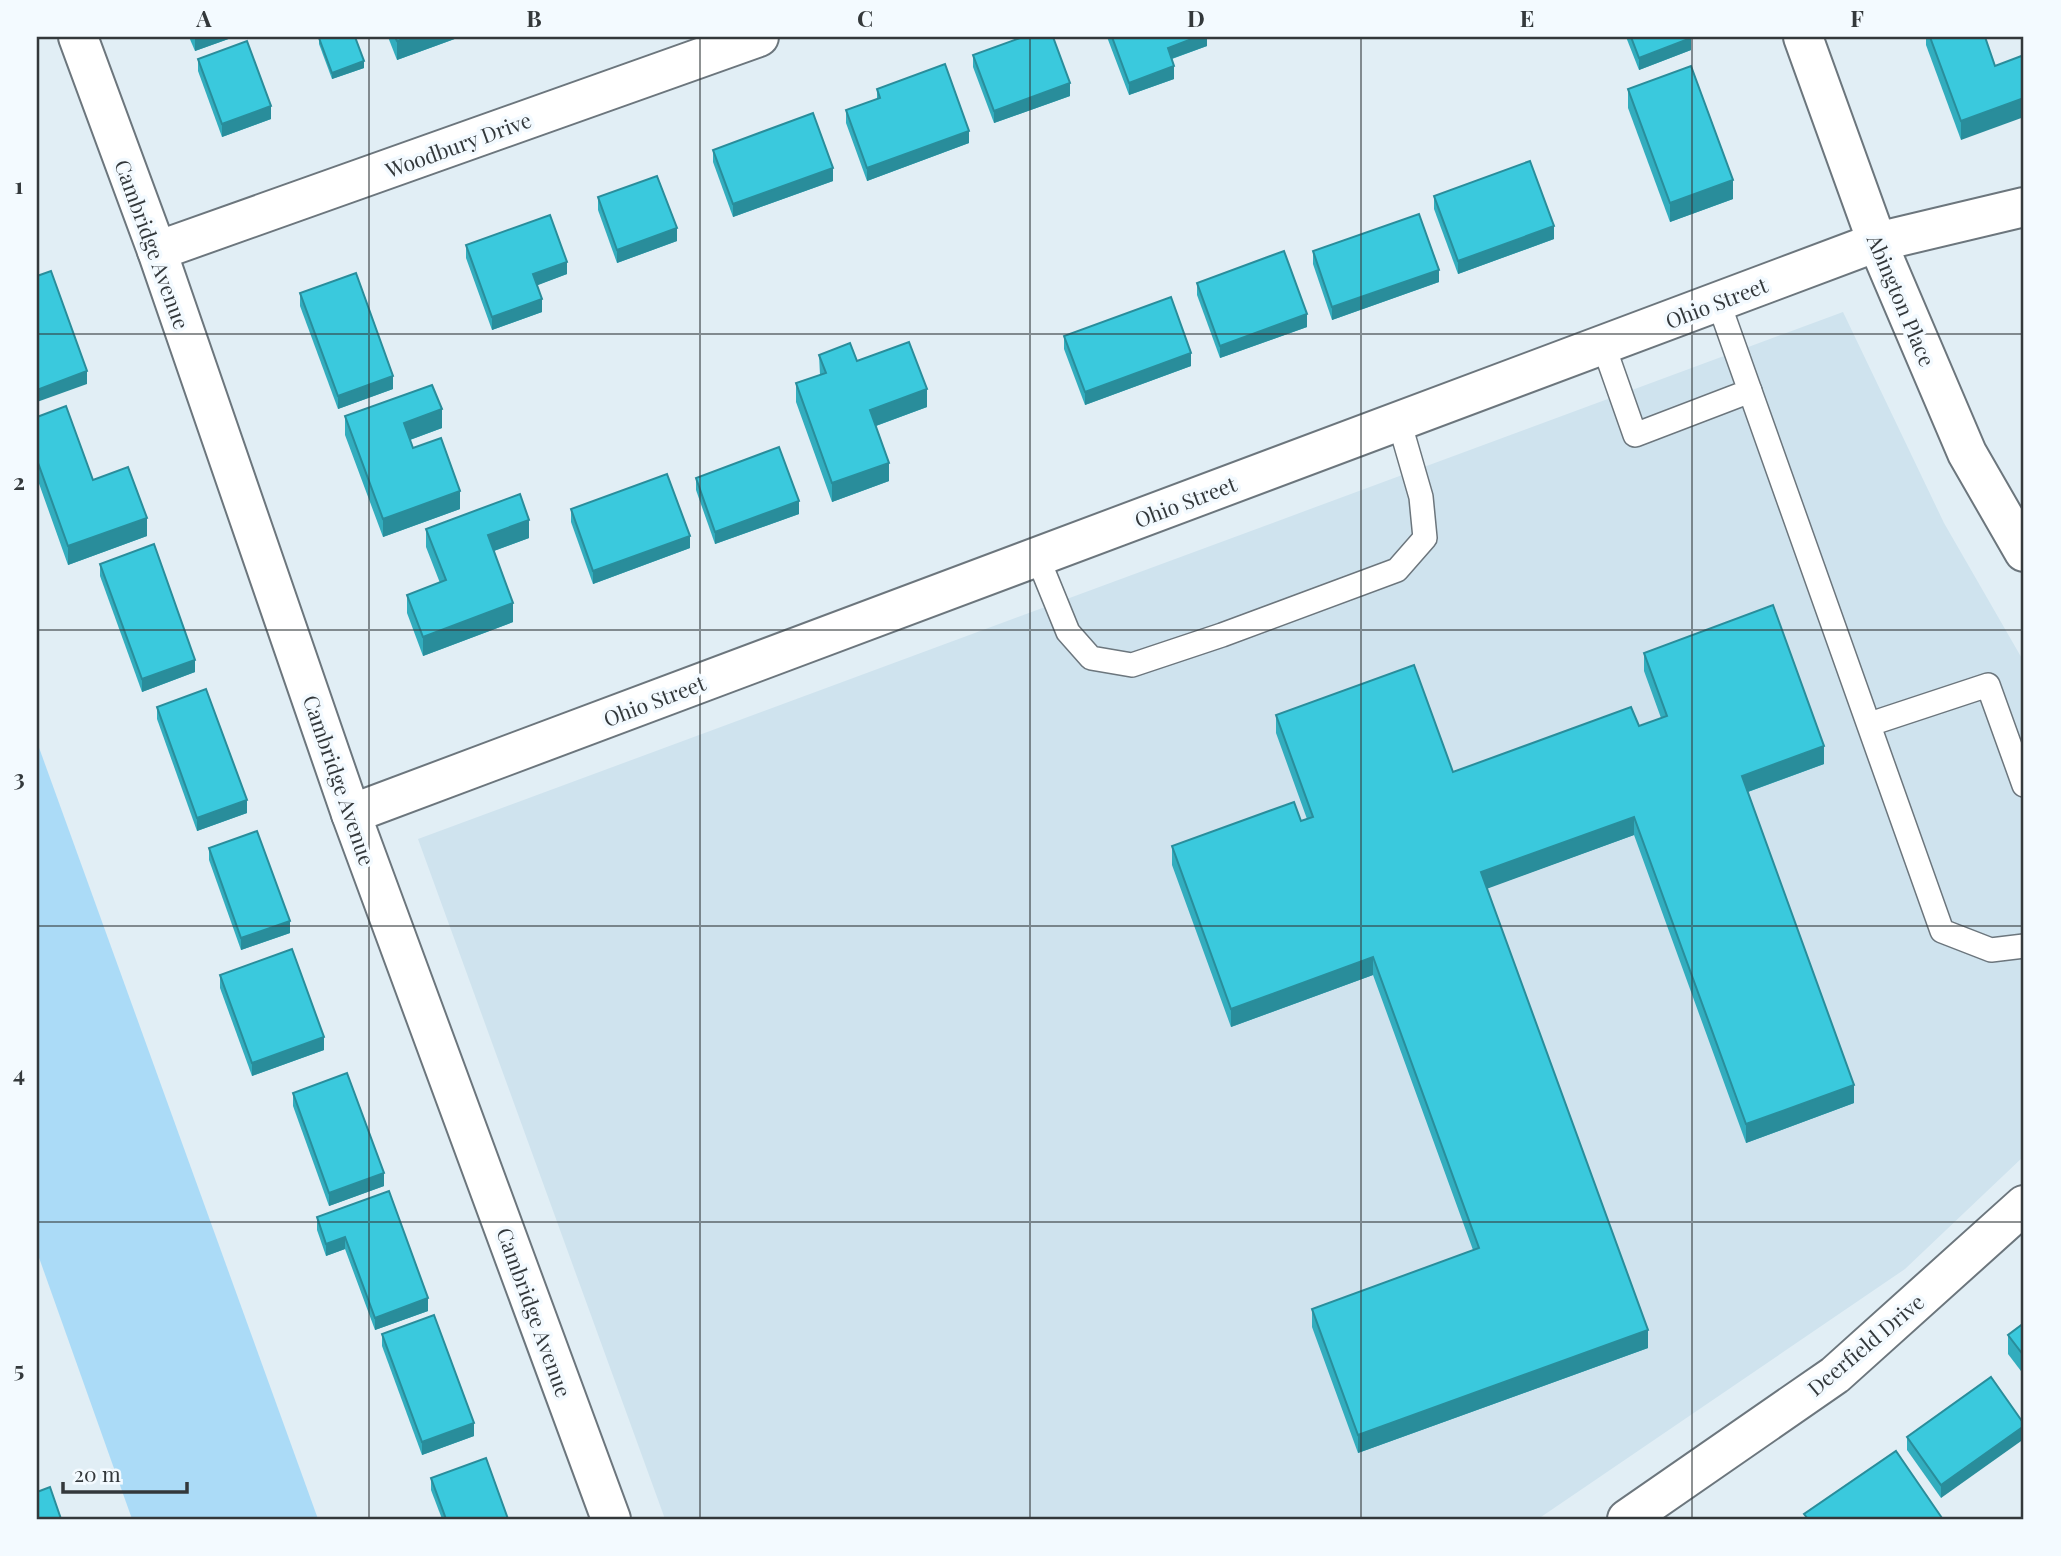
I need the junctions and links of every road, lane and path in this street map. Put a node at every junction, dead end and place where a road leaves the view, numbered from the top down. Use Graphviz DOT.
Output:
graph roads {
  1 [pos="78,37"];
  2 [pos="758,37"];
  3 [pos="1803,37"];
  4 [pos="2024,207"];
  5 [pos="1877,242"];
  6 [pos="157,251"];
  7 [pos="1718,301"];
  8 [pos="1603,344"];
  9 [pos="1750,391"];
  10 [pos="1399,421"];
  11 [pos="2024,552"];
  12 [pos="1037,556"];
  13 [pos="1870,724"];
  14 [pos="2024,785"];
  15 [pos="351,814"];
  16 [pos="2024,946"];
  17 [pos="2024,1205"];
  18 [pos="611,1519"];
  19 [pos="1627,1519"];
  1 -- 6 [label="street, Cambridge Avenue"];
  2 -- 6 [label="street, Woodbury Drive"];
  3 -- 5 [label="street, Abington Place"];
  4 -- 5 [label="street, Ohio Street"];
  5 -- 7 [label="street, Ohio Street"];
  5 -- 11 [label="street, Abington Place"];
  6 -- 15 [label="street, Cambridge Avenue"];
  7 -- 8 [label="street, Ohio Street"];
  7 -- 9 [label="lane"];
  8 -- 9 [label="lane"];
  8 -- 10 [label="street, Ohio Street"];
  9 -- 13 [label="lane"];
  10 -- 12 [label="street, Ohio Street"];
  10 -- 12 [label="lane"];
  12 -- 15 [label="street, Ohio Street"];
  13 -- 14 [label="lane"];
  13 -- 16 [label="lane"];
  15 -- 18 [label="street, Cambridge Avenue"];
  17 -- 19 [label="street, Deerfield Drive"];
}
